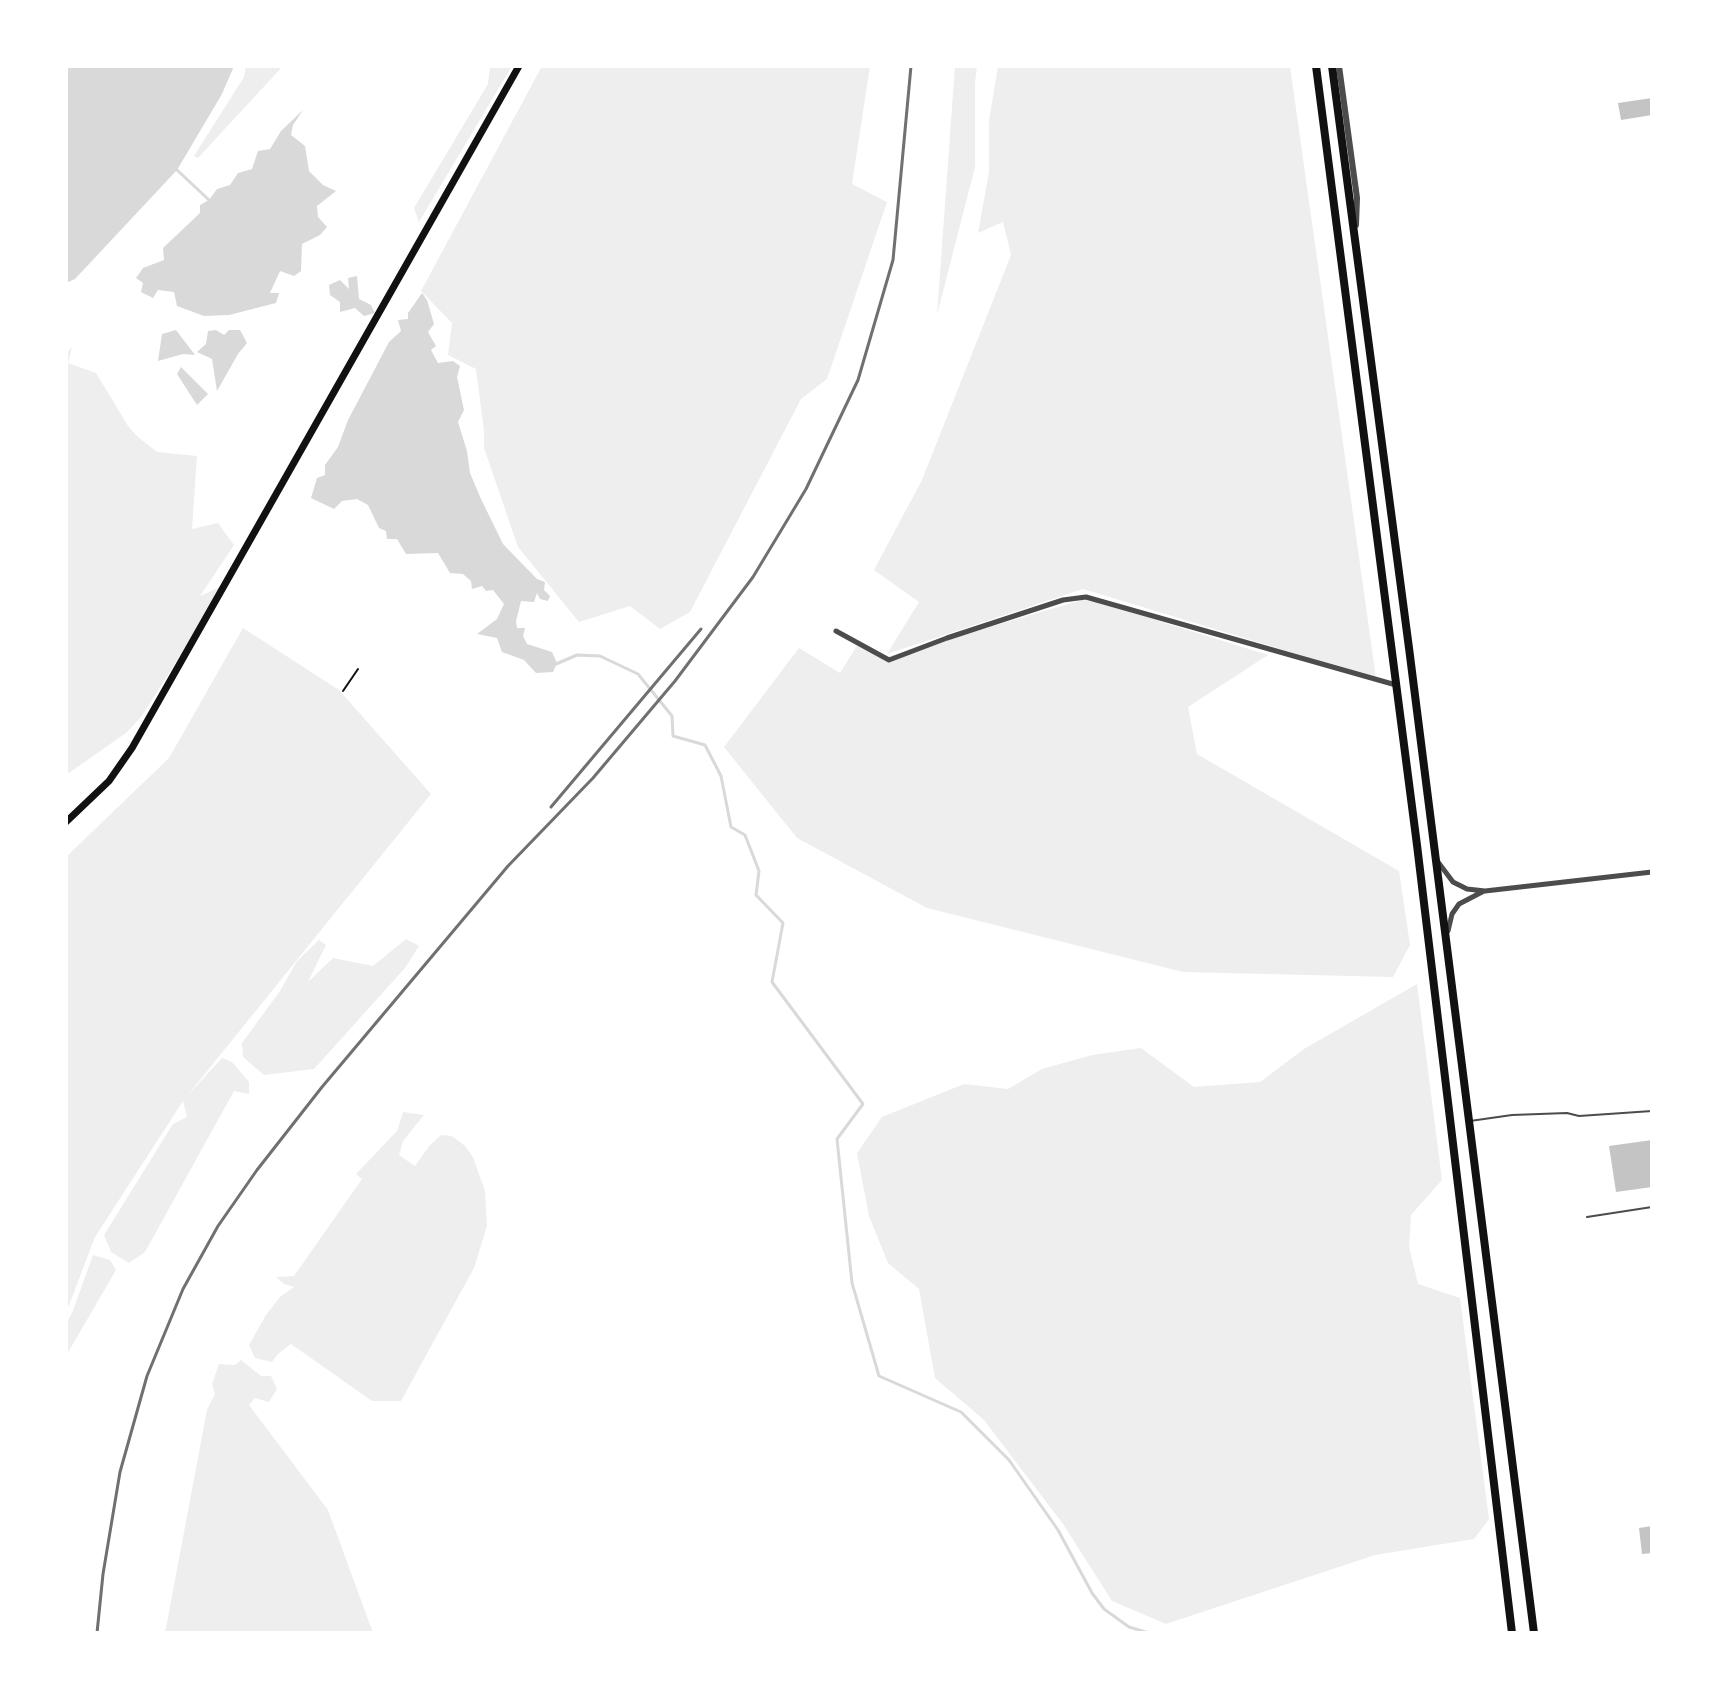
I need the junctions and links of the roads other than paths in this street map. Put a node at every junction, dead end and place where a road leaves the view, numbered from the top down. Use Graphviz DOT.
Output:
graph roads {
  1 [pos="519,66"];
  2 [pos="1316,66"];
  3 [pos="1332,66"];
  4 [pos="1339,66"];
  5 [pos="1356,241"];
  6 [pos="836,631"];
  7 [pos="1397,686"];
  8 [pos="66,822"];
  9 [pos="1435,855"];
  10 [pos="1652,872"];
  11 [pos="1485,891"];
  12 [pos="1447,953"];
  13 [pos="1652,1111"];
  14 [pos="1468,1122"];
  15 [pos="1652,1207"];
  16 [pos="1587,1217"];
  17 [pos="1512,1633"];
  18 [pos="1534,1633"];
  1 -- 8 [label="main road"];
  2 -- 7 [label="main road"];
  3 -- 5 [label="main road"];
  4 -- 5 [label="street"];
  5 -- 9 [label="main road"];
  6 -- 7 [label="street"];
  7 -- 17 [label="main road"];
  9 -- 11 [label="street"];
  9 -- 12 [label="main road"];
  10 -- 11 [label="street"];
  11 -- 12 [label="street"];
  12 -- 14 [label="main road"];
  13 -- 14 [label="lane"];
  14 -- 18 [label="main road"];
  15 -- 16 [label="lane"];
}
